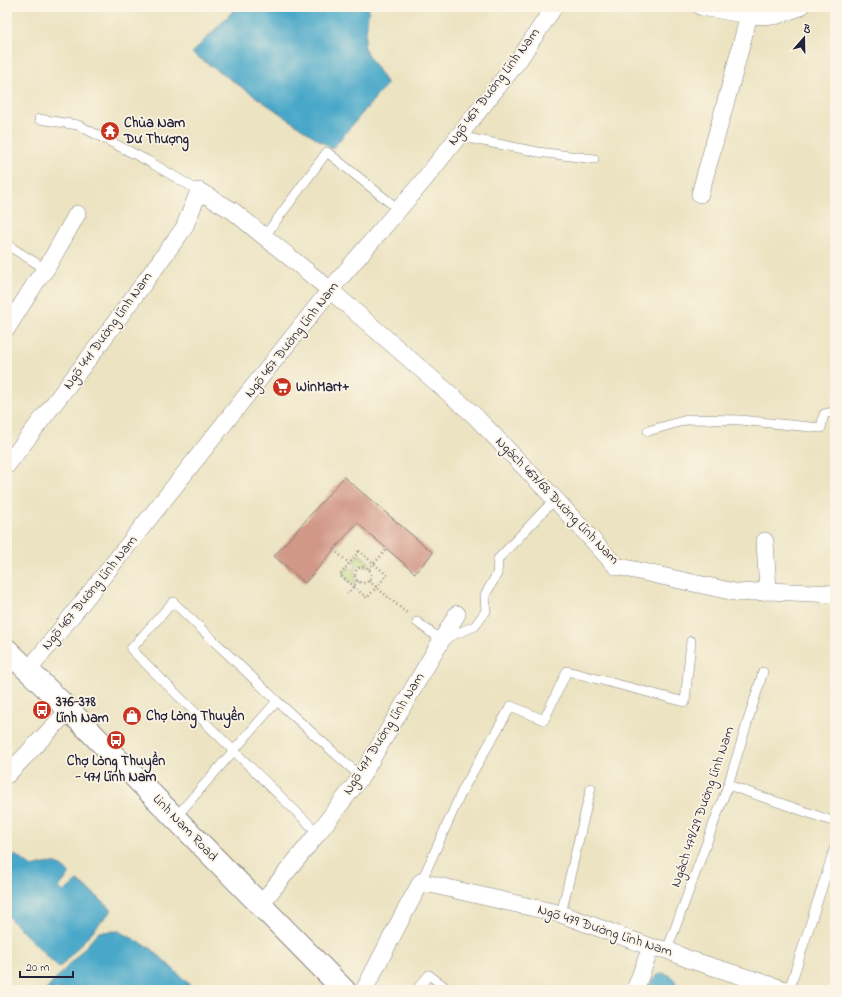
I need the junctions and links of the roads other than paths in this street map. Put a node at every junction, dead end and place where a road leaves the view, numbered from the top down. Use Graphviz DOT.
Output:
graph roads {
  1 [pos="554,7"];
  2 [pos="702,7"];
  3 [pos="800,7"];
  4 [pos="749,11"];
  5 [pos="40,119"];
  6 [pos="458,136"];
  7 [pos="594,159"];
  8 [pos="199,192"];
  9 [pos="700,194"];
  10 [pos="398,209"];
  11 [pos="77,214"];
  12 [pos="264,237"];
  13 [pos="7,245"];
  14 [pos="46,269"];
  15 [pos="330,290"];
  16 [pos="7,328"];
  17 [pos="835,413"];
  18 [pos="648,431"];
  19 [pos="7,465"];
  20 [pos="555,499"];
  21 [pos="765,542"];
  22 [pos="768,591"];
  23 [pos="835,594"];
  24 [pos="457,614"];
  25 [pos="417,622"];
  26 [pos="441,640"];
  27 [pos="691,641"];
  28 [pos="7,650"];
  29 [pos="28,671"];
  30 [pos="763,672"];
  31 [pos="277,701"];
  32 [pos="69,710"];
  33 [pos="234,751"];
  34 [pos="7,775"];
  35 [pos="361,777"];
  36 [pos="728,785"];
  37 [pos="591,788"];
  38 [pos="175,818"];
  39 [pos="835,822"];
  40 [pos="318,833"];
  41 [pos="835,847"];
  42 [pos="421,882"];
  43 [pos="260,905"];
  44 [pos="560,914"];
  45 [pos="659,948"];
  46 [pos="344,990"];
  47 [pos="364,990"];
  48 [pos="416,990"];
  49 [pos="449,990"];
  50 [pos="635,990"];
  51 [pos="788,990"];
  1 -- 6 [label="street, Ngõ 467 Đường Lĩnh Nam"];
  2 -- 4 [label="street"];
  3 -- 4 [label="street"];
  4 -- 9 [label="street"];
  5 -- 8 [label="lane"];
  6 -- 7 [label="lane"];
  6 -- 10 [label="street, Ngõ 467 Đường Lĩnh Nam"];
  8 -- 12 [label="street, Ngách 467/68 Đường Lĩnh Nam"];
  8 -- 19 [label="street, Ngõ 441 Đường Lĩnh Nam"];
  10 -- 12 [label="lane"];
  10 -- 15 [label="street, Ngõ 467 Đường Lĩnh Nam"];
  11 -- 14 [label="street"];
  12 -- 15 [label="street, Ngách 467/68 Đường Lĩnh Nam"];
  13 -- 14 [label="lane"];
  14 -- 16 [label="street"];
  15 -- 20 [label="street, Ngách 467/68 Đường Lĩnh Nam"];
  15 -- 29 [label="street, Ngõ 467 Đường Lĩnh Nam"];
  17 -- 18 [label="lane"];
  20 -- 22 [label="street, Ngách 467/68 Đường Lĩnh Nam"];
  20 -- 26 [label="lane"];
  21 -- 22 [label="street"];
  22 -- 23 [label="street, Ngách 467/68 Đường Lĩnh Nam"];
  24 -- 26 [label="street, Ngõ 471 Đường Lĩnh Nam"];
  25 -- 26 [label="lane"];
  26 -- 35 [label="street, Ngõ 471 Đường Lĩnh Nam"];
  27 -- 42 [label="lane"];
  28 -- 29 [label="main road, Linh Nam Road"];
  29 -- 32 [label="main road, Linh Nam Road"];
  30 -- 36 [label="lane, Ngách 479/29 Đường Lĩnh Nam"];
  31 -- 33 [label="lane"];
  31 -- 33 [label="lane"];
  31 -- 35 [label="lane"];
  32 -- 34 [label="street"];
  32 -- 38 [label="main road, Linh Nam Road"];
  33 -- 38 [label="lane"];
  33 -- 40 [label="lane"];
  35 -- 40 [label="street, Ngõ 471 Đường Lĩnh Nam"];
  36 -- 39 [label="lane"];
  36 -- 45 [label="lane, Ngách 479/29 Đường Lĩnh Nam"];
  37 -- 44 [label="lane"];
  38 -- 43 [label="main road, Linh Nam Road"];
  40 -- 43 [label="street, Ngõ 471 Đường Lĩnh Nam"];
  41 -- 51 [label="lane"];
  42 -- 44 [label="street, Ngõ 479 Đường Lĩnh Nam"];
  42 -- 47 [label="street"];
  43 -- 46 [label="main road, Linh Nam Road"];
  44 -- 45 [label="street, Ngõ 479 Đường Lĩnh Nam"];
  45 -- 50 [label="street"];
  45 -- 51 [label="street, Ngõ 479 Đường Lĩnh Nam"];
  48 -- 49 [label="lane"];
}
